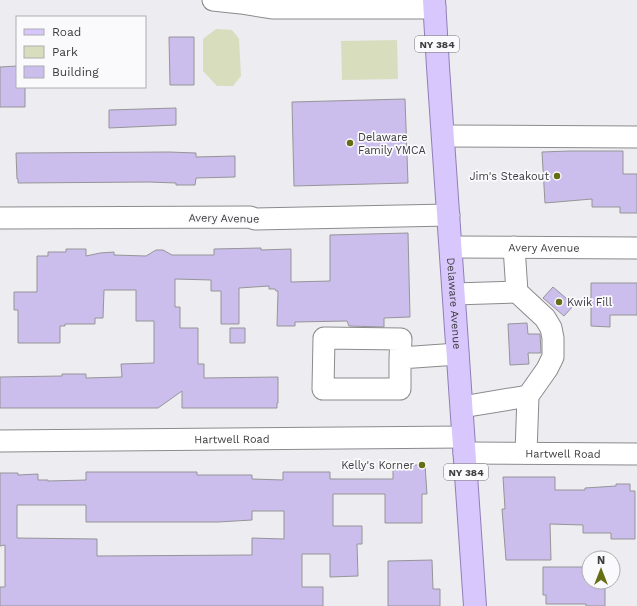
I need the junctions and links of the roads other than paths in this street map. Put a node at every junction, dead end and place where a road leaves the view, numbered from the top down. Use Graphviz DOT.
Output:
graph roads {
  1 [pos="213,0"];
  2 [pos="271,4"];
  3 [pos="434,4"];
  4 [pos="443,136"];
  5 [pos="637,137"];
  6 [pos="449,215"];
  7 [pos="0,218"];
  8 [pos="451,247"];
  9 [pos="514,248"];
  10 [pos="637,248"];
  11 [pos="517,292"];
  12 [pos="454,294"];
  13 [pos="458,354"];
  14 [pos="400,358"];
  15 [pos="528,396"];
  16 [pos="462,407"];
  17 [pos="0,441"];
  18 [pos="464,445"];
  19 [pos="526,454"];
  20 [pos="637,454"];
  21 [pos="476,606"];
  1 -- 2 [label="street"];
  2 -- 3 [label="street"];
  3 -- 4 [label="main road, Delaware Avenue / NY 384"];
  4 -- 5 [label="street"];
  4 -- 6 [label="main road, Delaware Avenue / NY 384"];
  6 -- 7 [label="street, Avery Avenue"];
  6 -- 8 [label="main road, Delaware Avenue / NY 384"];
  8 -- 9 [label="street, Avery Avenue"];
  8 -- 12 [label="main road, Delaware Avenue / NY 384"];
  9 -- 10 [label="street, Avery Avenue"];
  9 -- 11 [label="street"];
  11 -- 12 [label="street"];
  11 -- 15 [label="street"];
  12 -- 13 [label="main road, Delaware Avenue / NY 384"];
  13 -- 14 [label="street"];
  13 -- 16 [label="main road, Delaware Avenue / NY 384"];
  15 -- 16 [label="street"];
  15 -- 19 [label="street"];
  16 -- 18 [label="main road, Delaware Avenue / NY 384"];
  17 -- 18 [label="street, Hartwell Road"];
  18 -- 19 [label="street, Hartwell Road"];
  18 -- 21 [label="main road, Delaware Avenue / NY 384"];
  19 -- 20 [label="street, Hartwell Road"];
}
